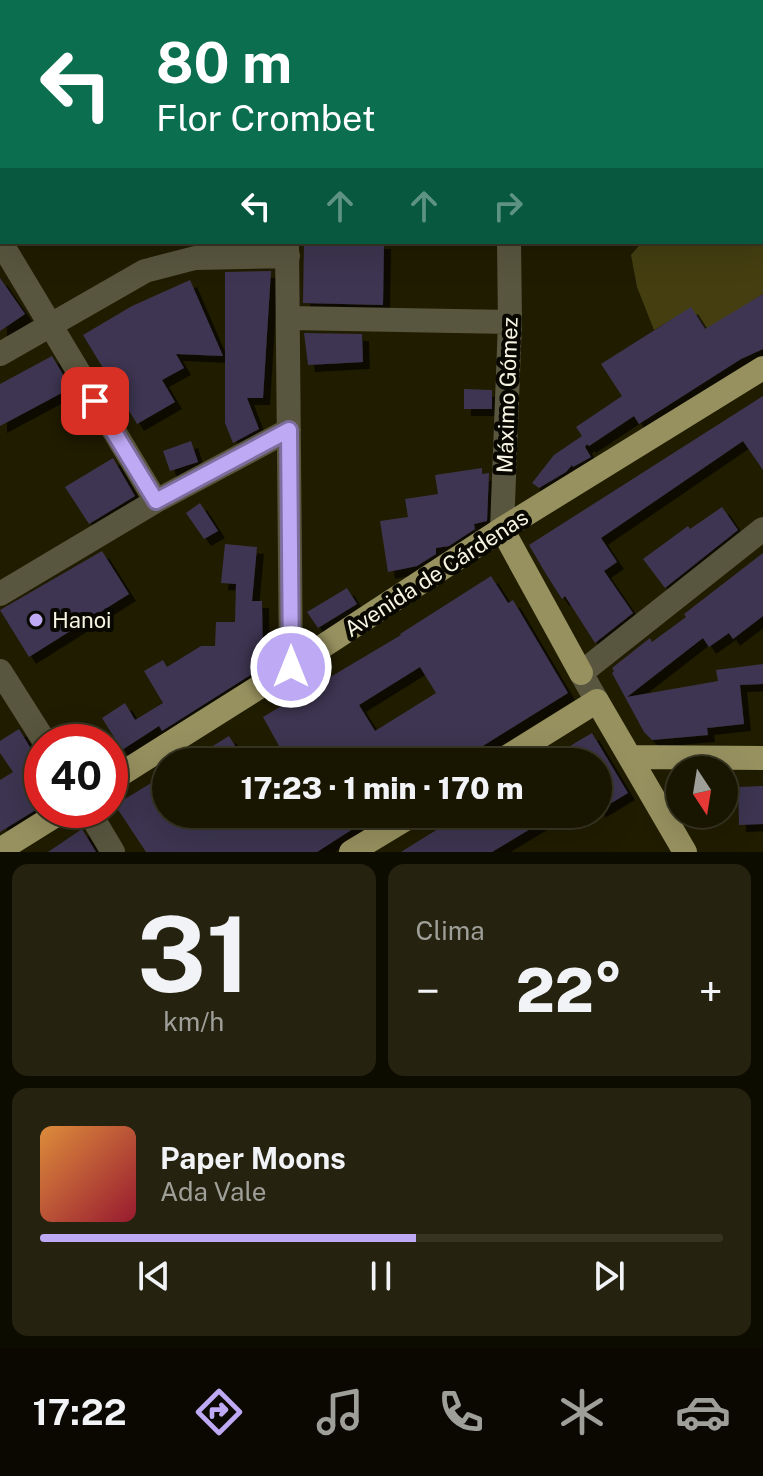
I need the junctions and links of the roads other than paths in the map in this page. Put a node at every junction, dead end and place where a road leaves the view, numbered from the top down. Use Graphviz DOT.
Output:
graph roads {
  1 [pos="2,244"];
  2 [pos="509,244"];
  3 [pos="288,249"];
  4 [pos="289,318"];
  5 [pos="510,322"];
  6 [pos="50,326"];
  7 [pos="0,354"];
  8 [pos="763,368"];
  9 [pos="289,430"];
  10 [pos="156,501"];
  11 [pos="502,529"];
  12 [pos="763,529"];
  13 [pos="0,594"];
  14 [pos="291,667"];
  15 [pos="0,671"];
  16 [pos="581,673"];
  17 [pos="597,701"];
  18 [pos="34,724"];
  19 [pos="521,748"];
  20 [pos="630,757"];
  21 [pos="763,758"];
  22 [pos="128,770"];
  23 [pos="35,828"];
  24 [pos="99,828"];
  25 [pos="391,828"];
  26 [pos="0,850"];
  27 [pos="113,852"];
  28 [pos="351,852"];
  29 [pos="685,852"];
  1 -- 6 [label="street"];
  2 -- 5 [label="street, Máximo Gómez"];
  3 -- 4 [label="street"];
  3 -- 6 [label="street"];
  4 -- 5 [label="street"];
  4 -- 9 [label="street"];
  5 -- 11 [label="street, Máximo Gómez"];
  6 -- 7 [label="street"];
  6 -- 10 [label="street"];
  8 -- 11 [label="main road, Avenida de Cárdenas"];
  9 -- 10 [label="street"];
  9 -- 14 [label="street"];
  10 -- 13 [label="street"];
  11 -- 14 [label="main road, Avenida de Cárdenas"];
  11 -- 16 [label="main road"];
  12 -- 16 [label="street"];
  14 -- 22 [label="main road, Avenida de Cárdenas"];
  15 -- 18 [label="street"];
  16 -- 17 [label="street"];
  17 -- 19 [label="main road"];
  17 -- 20 [label="main road"];
  20 -- 21 [label="main road"];
  20 -- 29 [label="main road"];
  23 -- 26 [label="main road"];
  24 -- 27 [label="street"];
  25 -- 28 [label="main road"];
}
